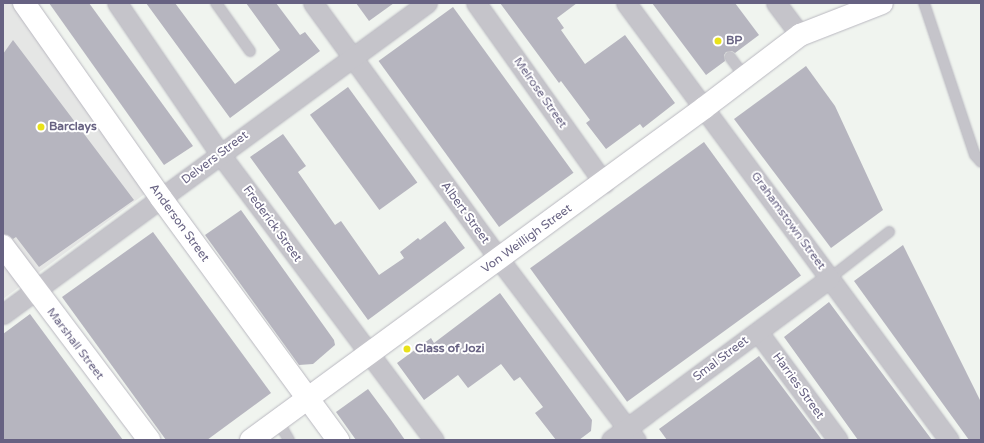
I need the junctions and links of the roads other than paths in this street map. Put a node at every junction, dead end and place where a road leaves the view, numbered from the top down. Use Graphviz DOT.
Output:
graph roads {
  1 [pos="24,3"];
  2 [pos="117,3"];
  3 [pos="216,3"];
  4 [pos="313,3"];
  5 [pos="427,3"];
  6 [pos="476,3"];
  7 [pos="626,3"];
  8 [pos="776,3"];
  9 [pos="882,3"];
  10 [pos="924,3"];
  11 [pos="800,35"];
  12 [pos="250,51"];
  13 [pos="351,57"];
  14 [pos="730,57"];
  15 [pos="745,77"];
  16 [pos="704,108"];
  17 [pos="220,154"];
  18 [pos="981,162"];
  19 [pos="604,183"];
  20 [pos="161,198"];
  21 [pos="888,232"];
  22 [pos="3,246"];
  23 [pos="499,259"];
  24 [pos="830,278"];
  25 [pos="35,291"];
  26 [pos="3,314"];
  27 [pos="758,332"];
  28 [pos="368,354"];
  29 [pos="308,399"];
  30 [pos="278,421"];
  31 [pos="631,434"];
  32 [pos="149,440"];
  33 [pos="251,440"];
  34 [pos="289,440"];
  35 [pos="338,440"];
  36 [pos="434,440"];
  37 [pos="611,440"];
  38 [pos="838,440"];
  39 [pos="949,440"];
  1 -- 20 [label="main road, Anderson Street"];
  2 -- 17 [label="street, Frederick Street"];
  3 -- 12 [label="lane"];
  4 -- 13 [label="street, Albert Street"];
  5 -- 13 [label="street, Delvers Street"];
  6 -- 19 [label="street, Melrose Street"];
  7 -- 16 [label="street, Grahamstown Street"];
  8 -- 11 [label="street"];
  9 -- 11 [label="main road, Von Weilligh Street"];
  10 -- 18 [label="lane"];
  11 -- 15 [label="main road, Von Weilligh Street"];
  13 -- 17 [label="street, Delvers Street"];
  13 -- 23 [label="street, Albert Street"];
  14 -- 15 [label="lane"];
  15 -- 16 [label="main road, Von Weilligh Street"];
  16 -- 19 [label="main road, Von Weilligh Street"];
  16 -- 24 [label="street, Grahamstown Street"];
  17 -- 20 [label="street, Delvers Street"];
  17 -- 28 [label="street, Frederick Street"];
  19 -- 23 [label="main road, Von Weilligh Street"];
  20 -- 25 [label="street, Delvers Street"];
  20 -- 29 [label="main road, Anderson Street"];
  21 -- 24 [label="lane"];
  22 -- 25 [label="main road, Marshall Street"];
  23 -- 28 [label="main road, Von Weilligh Street"];
  23 -- 31 [label="street, Albert Street"];
  24 -- 27 [label="street, Smal Street"];
  24 -- 39 [label="street, Grahamstown Street"];
  25 -- 26 [label="street, Delvers Street"];
  25 -- 32 [label="main road, Marshall Street"];
  27 -- 31 [label="street, Smal Street"];
  27 -- 38 [label="street, Harries Street"];
  28 -- 29 [label="main road, Von Weilligh Street"];
  28 -- 36 [label="street, Frederick Street"];
  29 -- 30 [label="main road, Von Weilligh Street"];
  29 -- 35 [label="main road, Anderson Street"];
  30 -- 33 [label="main road, Von Weilligh Street"];
  30 -- 34 [label="lane"];
  31 -- 37 [label="street, Smal Street"];
}
